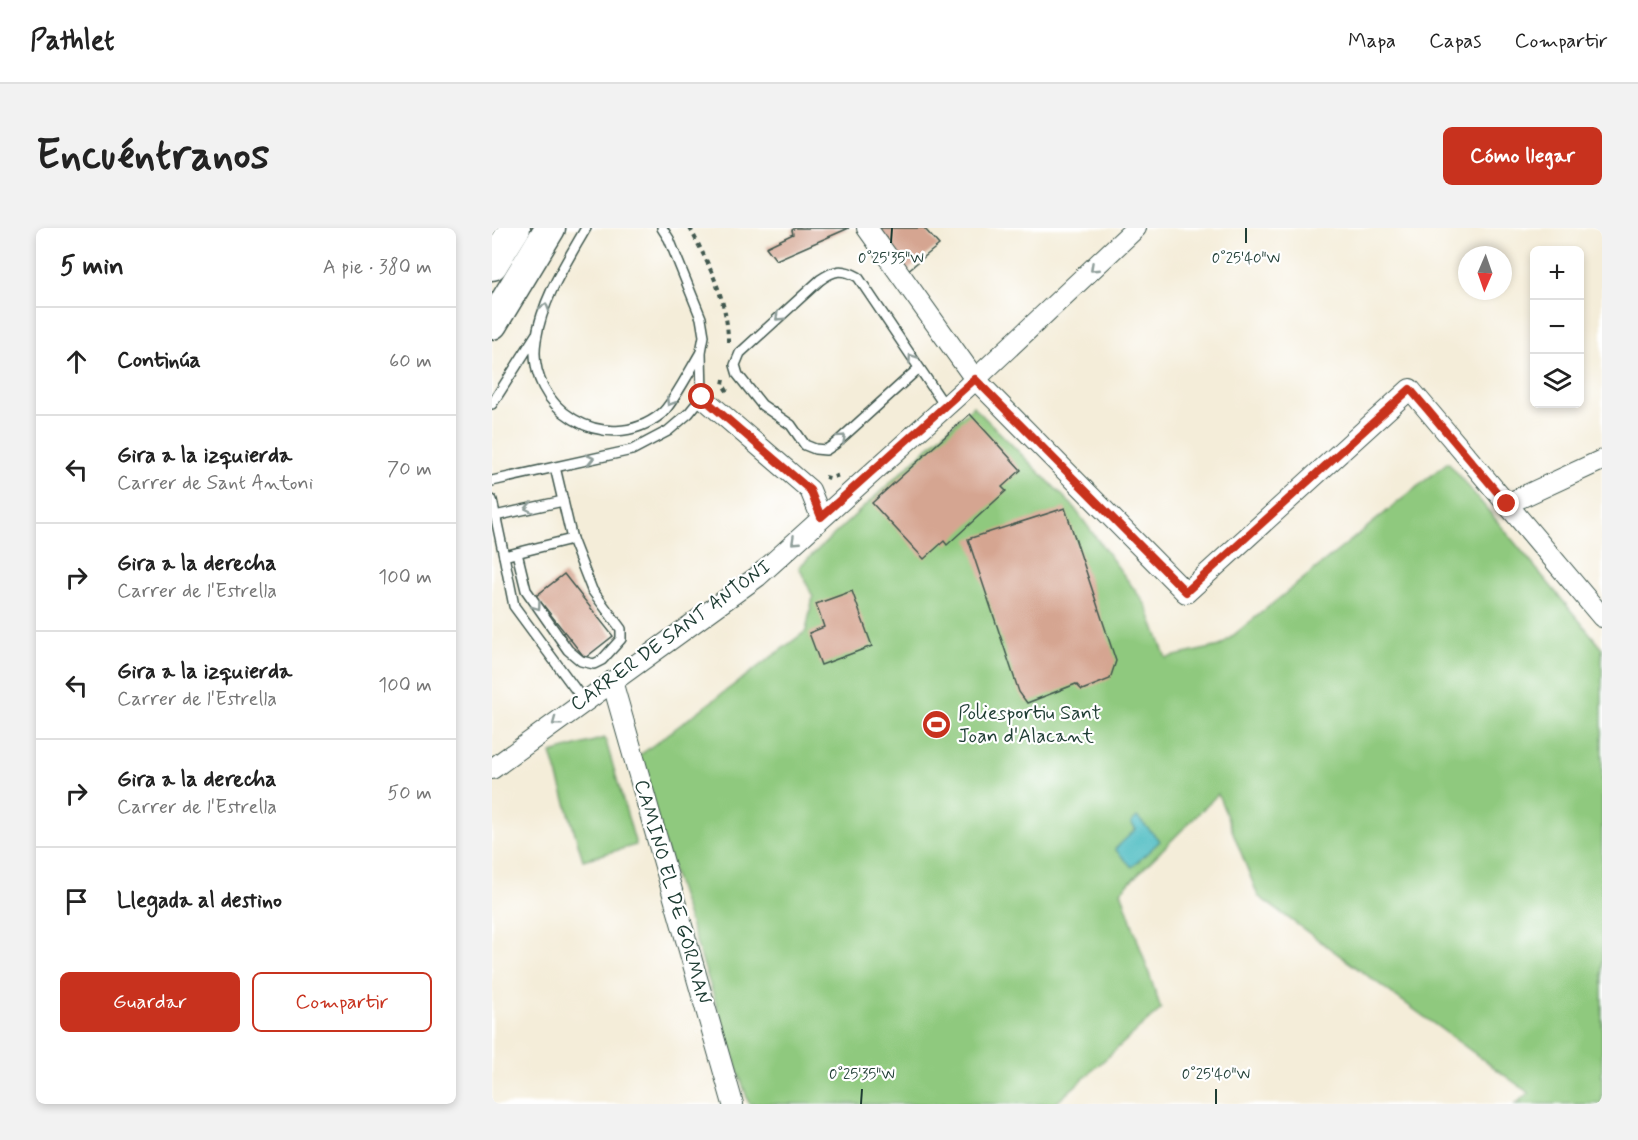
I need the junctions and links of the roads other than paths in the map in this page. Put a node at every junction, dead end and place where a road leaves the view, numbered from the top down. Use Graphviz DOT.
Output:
graph roads {
  1 [pos="515,228"];
  2 [pos="550,228"];
  3 [pos="586,228"];
  4 [pos="662,228"];
  5 [pos="867,228"];
  6 [pos="1137,228"];
  7 [pos="492,265"];
  8 [pos="492,324"];
  9 [pos="538,330"];
  10 [pos="701,352"];
  11 [pos="919,368"];
  12 [pos="975,379"];
  13 [pos="702,397"];
  14 [pos="492,404"];
  15 [pos="945,406"];
  16 [pos="1602,460"];
  17 [pos="555,467"];
  18 [pos="492,481"];
  19 [pos="492,500"];
  20 [pos="563,501"];
  21 [pos="1507,504"];
  22 [pos="495,516"];
  23 [pos="821,517"];
  24 [pos="572,539"];
  25 [pos="517,553"];
  26 [pos="504,556"];
  27 [pos="1602,617"];
  28 [pos="612,681"];
  29 [pos="584,701"];
  30 [pos="492,769"];
  31 [pos="733,1104"];
  1 -- 7 [label="main road"];
  2 -- 8 [label="main road"];
  9 -- 3 [label="lane, one-way"];
  4 -- 10 [label="lane"];
  5 -- 12 [label="street"];
  6 -- 12 [label="street, CARRER DE SANT ANTONI, one-way"];
  10 -- 9 [label="lane, one-way"];
  9 -- 14 [label="lane"];
  10 -- 13 [label="lane"];
  11 -- 11 [label="lane, one-way"];
  11 -- 15 [label="lane"];
  12 -- 15 [label="street, CARRER DE SANT ANTONI"];
  12 -- 21 [label="street"];
  17 -- 13 [label="lane, one-way"];
  13 -- 23 [label="street"];
  15 -- 23 [label="street, CARRER DE SANT ANTONI"];
  16 -- 21 [label="street"];
  17 -- 18 [label="lane"];
  17 -- 20 [label="lane"];
  19 -- 22 [label="lane"];
  20 -- 22 [label="lane, one-way"];
  20 -- 24 [label="lane"];
  21 -- 27 [label="street"];
  22 -- 26 [label="lane"];
  23 -- 28 [label="street, CARRER DE SANT ANTONI, one-way"];
  24 -- 25 [label="lane"];
  25 -- 24 [label="lane, one-way"];
  25 -- 26 [label="lane"];
  26 -- 29 [label="lane"];
  28 -- 29 [label="street, CARRER DE SANT ANTONI"];
  28 -- 31 [label="street, CAMINO EL DE GORMAN"];
  29 -- 30 [label="street, CARRER DE SANT ANTONI, one-way"];
}
